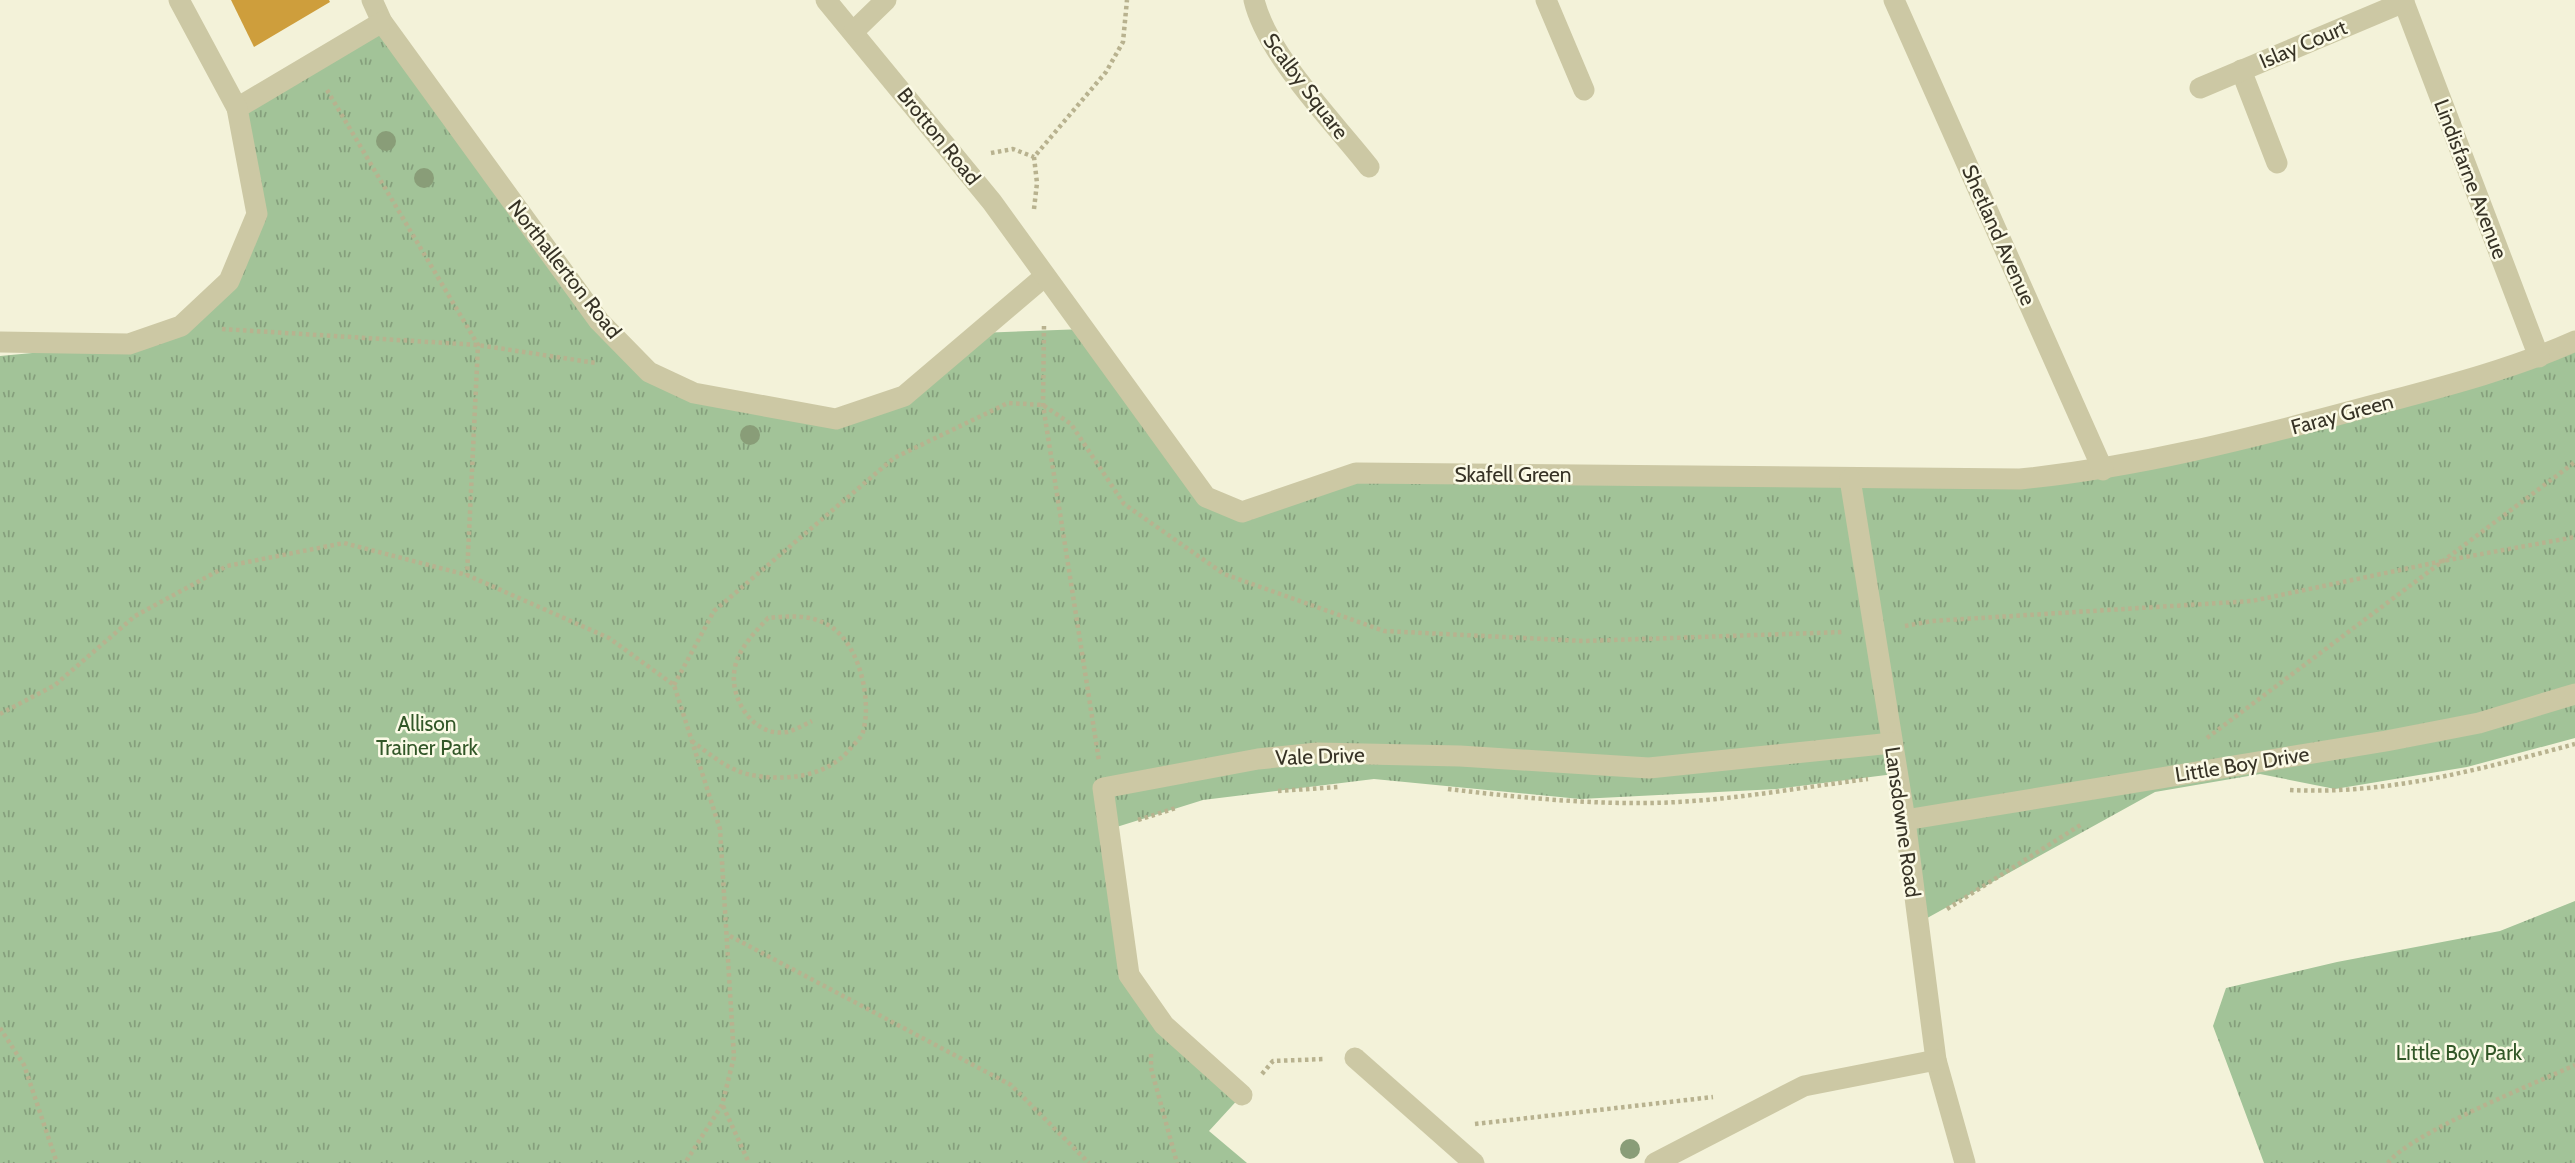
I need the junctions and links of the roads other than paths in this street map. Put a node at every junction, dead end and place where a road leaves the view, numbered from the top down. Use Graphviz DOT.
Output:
graph roads {
  1 [pos="179,0"];
  2 [pos="372,0"];
  3 [pos="827,0"];
  4 [pos="886,0"];
  5 [pos="1254,0"];
  6 [pos="1546,0"];
  7 [pos="1894,0"];
  8 [pos="2403,1"];
  9 [pos="382,22"];
  10 [pos="854,30"];
  11 [pos="2241,70"];
  12 [pos="2200,88"];
  13 [pos="1584,90"];
  14 [pos="237,108"];
  15 [pos="2277,163"];
  16 [pos="1369,167"];
  17 [pos="1045,276"];
  18 [pos="2575,341"];
  19 [pos="0,342"];
  20 [pos="2539,357"];
  21 [pos="2103,470"];
  22 [pos="1850,479"];
  23 [pos="2575,694"];
  24 [pos="1892,743"];
  25 [pos="1905,820"];
  26 [pos="1355,1058"];
  27 [pos="1936,1060"];
  28 [pos="1242,1095"];
  29 [pos="1474,1163"];
  30 [pos="1655,1163"];
  31 [pos="1965,1163"];
  1 -- 14 [label="street"];
  2 -- 9 [label="street, Northallerton Road"];
  3 -- 10 [label="street, Brotton Road"];
  4 -- 10 [label="street"];
  5 -- 16 [label="street, Scalby Square"];
  6 -- 13 [label="street"];
  7 -- 21 [label="street, Shetland Avenue"];
  8 -- 11 [label="street, Islay Court"];
  8 -- 20 [label="street, Lindisfarne Avenue"];
  9 -- 14 [label="street"];
  9 -- 17 [label="street, Northallerton Road"];
  10 -- 17 [label="street, Brotton Road"];
  11 -- 12 [label="street, Islay Court"];
  11 -- 15 [label="street, Islay Court"];
  14 -- 19 [label="street"];
  17 -- 22 [label="street, Skafell Green"];
  18 -- 20 [label="street, Faray Green"];
  20 -- 21 [label="street, Faray Green"];
  21 -- 22 [label="street, Skafell Green"];
  22 -- 24 [label="street, Lansdowne Road"];
  23 -- 25 [label="street, Little Boy Drive"];
  24 -- 25 [label="street, Lansdowne Road"];
  24 -- 28 [label="street, Vale Drive"];
  25 -- 27 [label="street, Lansdowne Road"];
  26 -- 29 [label="street"];
  27 -- 30 [label="street"];
  27 -- 31 [label="street, Lansdowne Road"];
}
